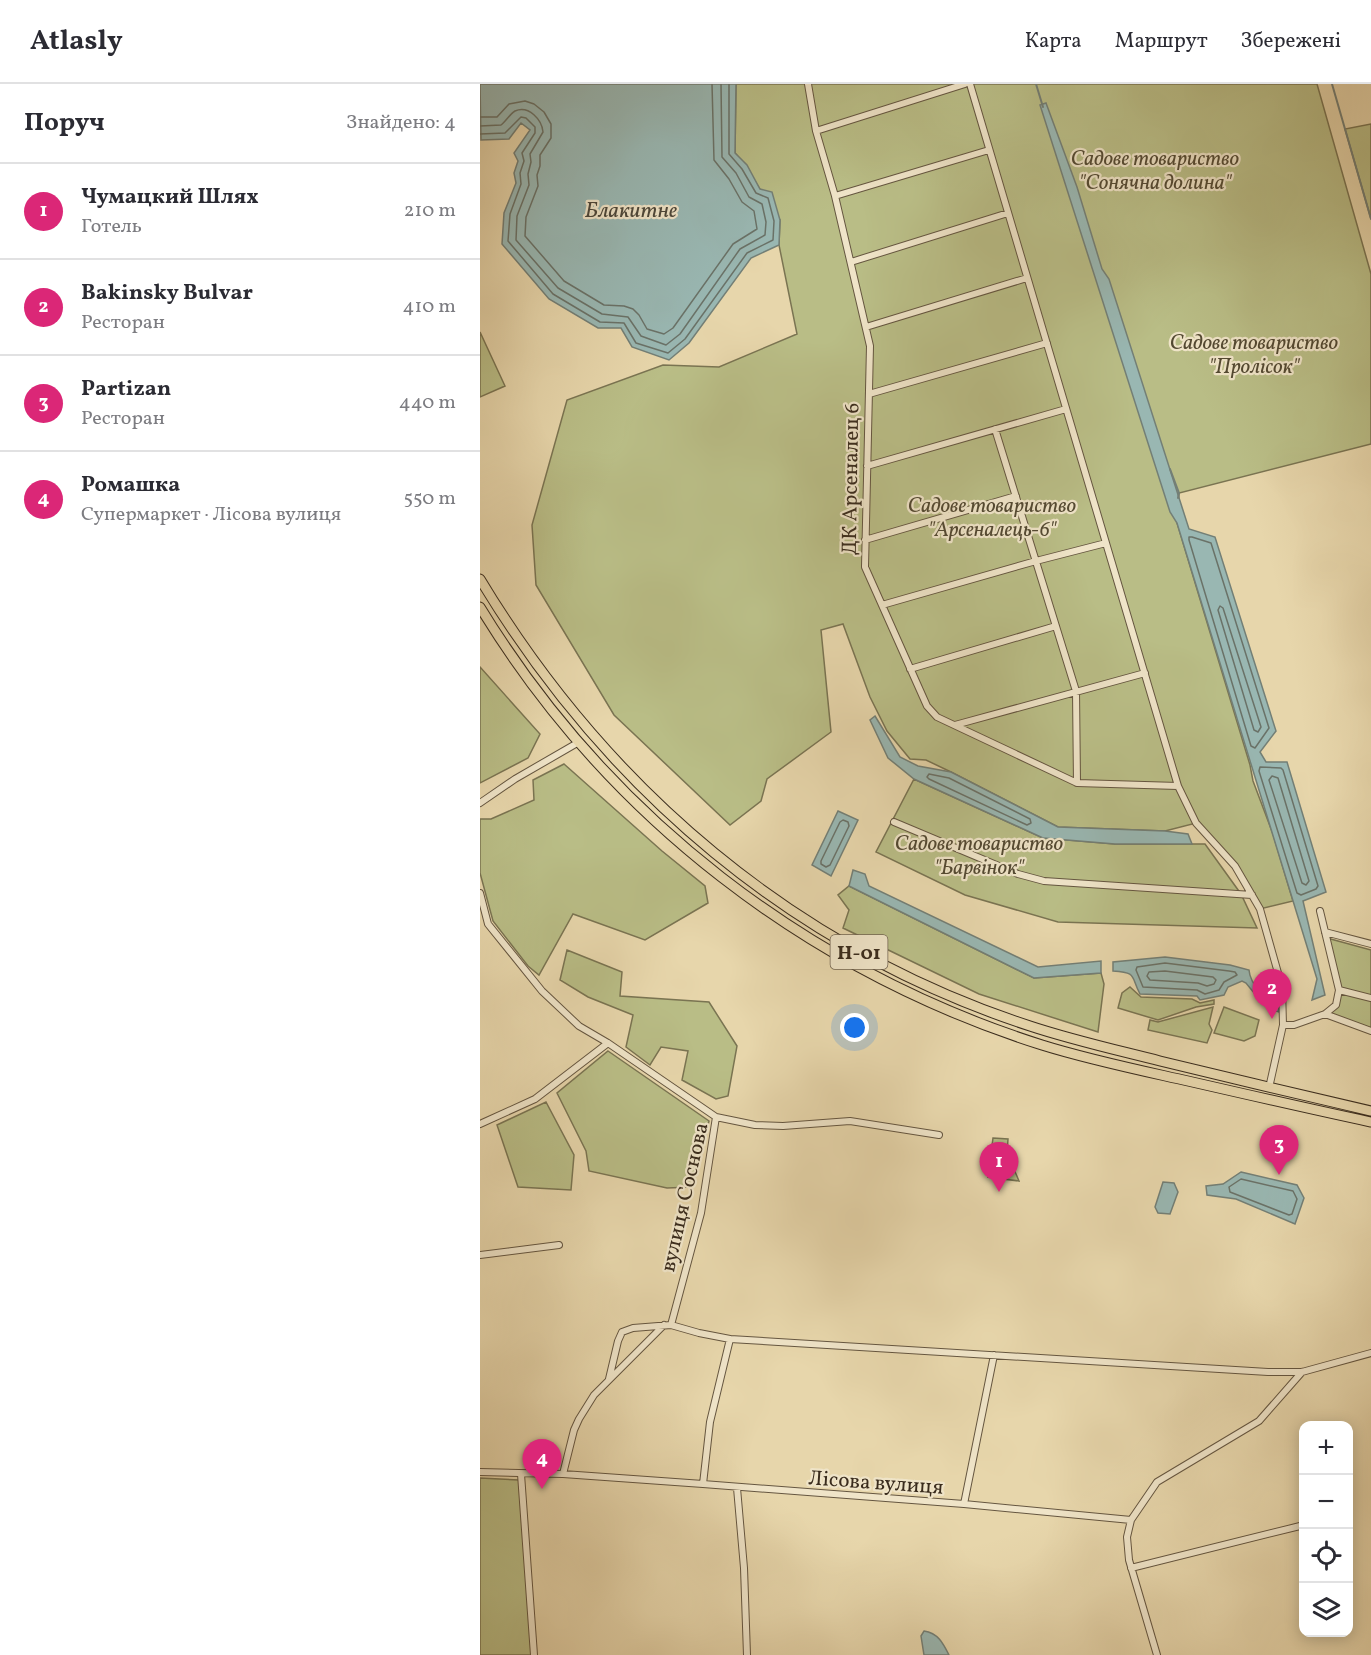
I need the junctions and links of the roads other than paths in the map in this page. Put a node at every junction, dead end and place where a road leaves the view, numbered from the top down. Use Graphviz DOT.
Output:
graph roads {
  1 [pos="808,84"];
  2 [pos="965,84"];
  3 [pos="970,84"];
  4 [pos="816,131"];
  5 [pos="989,150"];
  6 [pos="835,196"];
  7 [pos="1008,213"];
  8 [pos="851,262"];
  9 [pos="1027,278"];
  10 [pos="866,327"];
  11 [pos="1047,343"];
  12 [pos="869,394"];
  13 [pos="1066,409"];
  14 [pos="995,429"];
  15 [pos="867,466"];
  16 [pos="1016,496"];
  17 [pos="866,540"];
  18 [pos="1106,543"];
  19 [pos="1036,561"];
  20 [pos="480,579"];
  21 [pos="882,605"];
  22 [pos="480,607"];
  23 [pos="1056,626"];
  24 [pos="910,669"];
  25 [pos="1145,673"];
  26 [pos="1076,691"];
  27 [pos="954,725"];
  28 [pos="579,742"];
  29 [pos="1077,783"];
  30 [pos="1178,786"];
  31 [pos="480,803"];
  32 [pos="894,822"];
  33 [pos="480,893"];
  34 [pos="1251,895"];
  35 [pos="1320,911"];
  36 [pos="1325,933"];
  37 [pos="1371,944"];
  38 [pos="1340,990"];
  39 [pos="1371,998"];
  40 [pos="1324,1014"];
  41 [pos="1283,1025"];
  42 [pos="1371,1031"];
  43 [pos="608,1043"];
  44 [pos="1269,1088"];
  45 [pos="1371,1111"];
  46 [pos="716,1117"];
  47 [pos="1371,1122"];
  48 [pos="480,1124"];
  49 [pos="939,1135"];
  50 [pos="559,1245"];
  51 [pos="480,1255"];
  52 [pos="668,1325"];
  53 [pos="730,1339"];
  54 [pos="1371,1353"];
  55 [pos="994,1355"];
  56 [pos="1302,1372"];
  57 [pos="609,1379"];
  58 [pos="480,1472"];
  59 [pos="522,1474"];
  60 [pos="563,1474"];
  61 [pos="703,1484"];
  62 [pos="737,1488"];
  63 [pos="964,1504"];
  64 [pos="1131,1520"];
  65 [pos="1299,1526"];
  66 [pos="1131,1568"];
  67 [pos="534,1655"];
  68 [pos="747,1655"];
  69 [pos="1157,1655"];
  1 -- 4 [label="street, ДК Арсеналец 6"];
  2 -- 4 [label="street"];
  3 -- 5 [label="street"];
  4 -- 6 [label="street, ДК Арсеналец 6"];
  5 -- 6 [label="street"];
  5 -- 7 [label="street"];
  6 -- 8 [label="street, ДК Арсеналец 6"];
  7 -- 8 [label="street"];
  7 -- 9 [label="street"];
  8 -- 10 [label="street, ДК Арсеналец 6"];
  9 -- 10 [label="street"];
  9 -- 11 [label="street"];
  10 -- 12 [label="street, ДК Арсеналец 6"];
  11 -- 12 [label="street"];
  11 -- 13 [label="street"];
  12 -- 15 [label="street, ДК Арсеналец 6"];
  13 -- 14 [label="street"];
  13 -- 18 [label="street"];
  14 -- 15 [label="street"];
  14 -- 16 [label="street"];
  15 -- 17 [label="street, ДК Арсеналец 6"];
  16 -- 17 [label="street"];
  16 -- 19 [label="street"];
  17 -- 21 [label="street, ДК Арсеналец 6"];
  18 -- 19 [label="street"];
  18 -- 25 [label="street"];
  19 -- 21 [label="street"];
  19 -- 23 [label="street"];
  20 -- 44 [label="main road, Н-01"];
  21 -- 24 [label="street, ДК Арсеналец 6"];
  22 -- 28 [label="main road, Н-01"];
  23 -- 24 [label="street"];
  23 -- 26 [label="street"];
  24 -- 27 [label="street, ДК Арсеналец 6"];
  25 -- 26 [label="street"];
  25 -- 30 [label="street"];
  26 -- 27 [label="street"];
  26 -- 29 [label="street"];
  27 -- 29 [label="street, ДК Арсеналец 6"];
  28 -- 31 [label="street"];
  28 -- 47 [label="main road, Н-01"];
  29 -- 30 [label="street, ДК Арсеналец 6"];
  30 -- 34 [label="street"];
  32 -- 34 [label="street"];
  33 -- 43 [label="street"];
  34 -- 41 [label="street"];
  35 -- 36 [label="street"];
  36 -- 37 [label="street"];
  36 -- 38 [label="street"];
  38 -- 39 [label="street"];
  38 -- 40 [label="street"];
  40 -- 41 [label="street"];
  40 -- 42 [label="street"];
  41 -- 44 [label="street"];
  43 -- 46 [label="street"];
  43 -- 48 [label="street"];
  44 -- 45 [label="main road, Н-01"];
  46 -- 49 [label="street, вулиця Соснова"];
  46 -- 52 [label="street, вулиця Соснова"];
  50 -- 51 [label="street"];
  52 -- 53 [label="street"];
  52 -- 57 [label="street"];
  52 -- 57 [label="street"];
  53 -- 55 [label="street"];
  53 -- 61 [label="street"];
  54 -- 56 [label="street"];
  55 -- 56 [label="street"];
  55 -- 63 [label="street"];
  56 -- 64 [label="street"];
  57 -- 60 [label="street"];
  58 -- 59 [label="street, Лісова вулиця"];
  59 -- 60 [label="street, Лісова вулиця"];
  59 -- 67 [label="street"];
  60 -- 61 [label="street, Лісова вулиця"];
  61 -- 62 [label="street, Лісова вулиця"];
  62 -- 63 [label="street, Лісова вулиця"];
  62 -- 68 [label="street"];
  63 -- 64 [label="street, Лісова вулиця"];
  64 -- 66 [label="street"];
  65 -- 66 [label="street"];
  66 -- 69 [label="street"];
}
